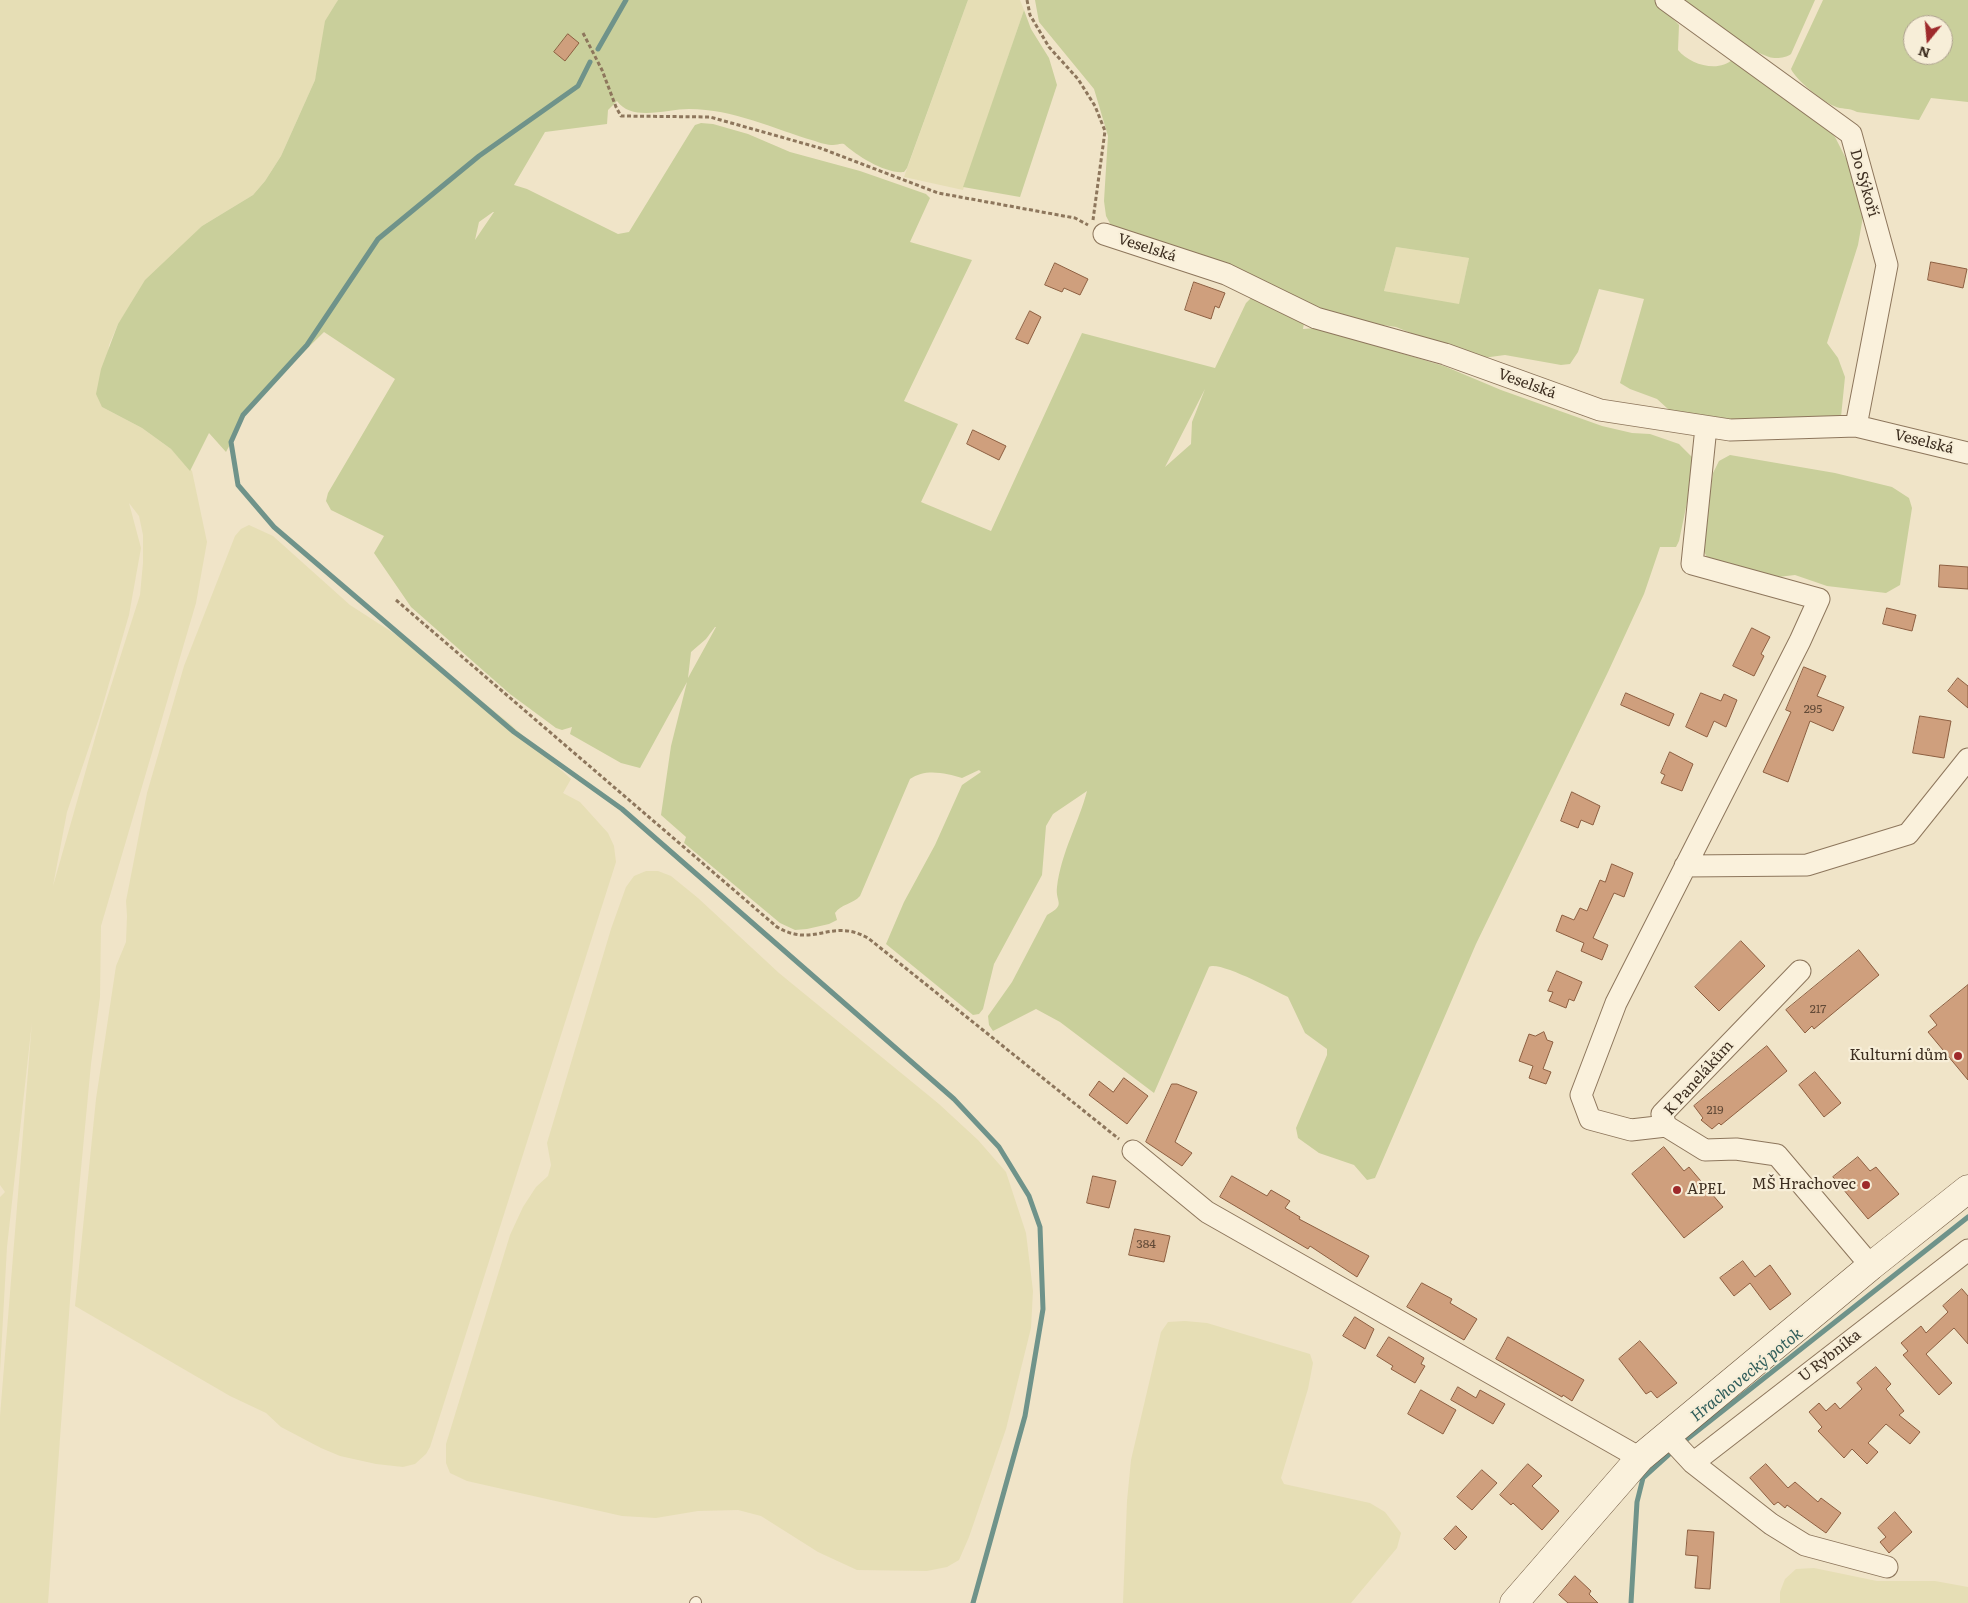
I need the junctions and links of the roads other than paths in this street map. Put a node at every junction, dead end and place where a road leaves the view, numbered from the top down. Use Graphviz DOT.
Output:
graph roads {
  1 [pos="1666,0"];
  2 [pos="1104,234"];
  3 [pos="1856,426"];
  4 [pos="1706,427"];
  5 [pos="1968,453"];
  6 [pos="1968,759"];
  7 [pos="1685,866"];
  8 [pos="1800,971"];
  9 [pos="1666,1126"];
  10 [pos="1133,1151"];
  11 [pos="1968,1189"];
  12 [pos="1968,1250"];
  13 [pos="1871,1266"];
  14 [pos="1679,1449"];
  15 [pos="1640,1458"];
  16 [pos="1887,1567"];
  17 [pos="1514,1603"];
  1 -- 3 [label="street, Do Sýkoří"];
  2 -- 4 [label="street, Veselská"];
  3 -- 4 [label="street, Veselská"];
  3 -- 5 [label="street, Veselská"];
  4 -- 7 [label="street"];
  6 -- 7 [label="street"];
  7 -- 9 [label="street"];
  8 -- 9 [label="street, K Panelákům"];
  9 -- 13 [label="street, K Panelákům"];
  10 -- 15 [label="street"];
  11 -- 13 [label="street"];
  12 -- 14 [label="street, U Rybníka"];
  13 -- 14 [label="street"];
  14 -- 15 [label="street"];
  14 -- 16 [label="street"];
  15 -- 17 [label="street"];
}
